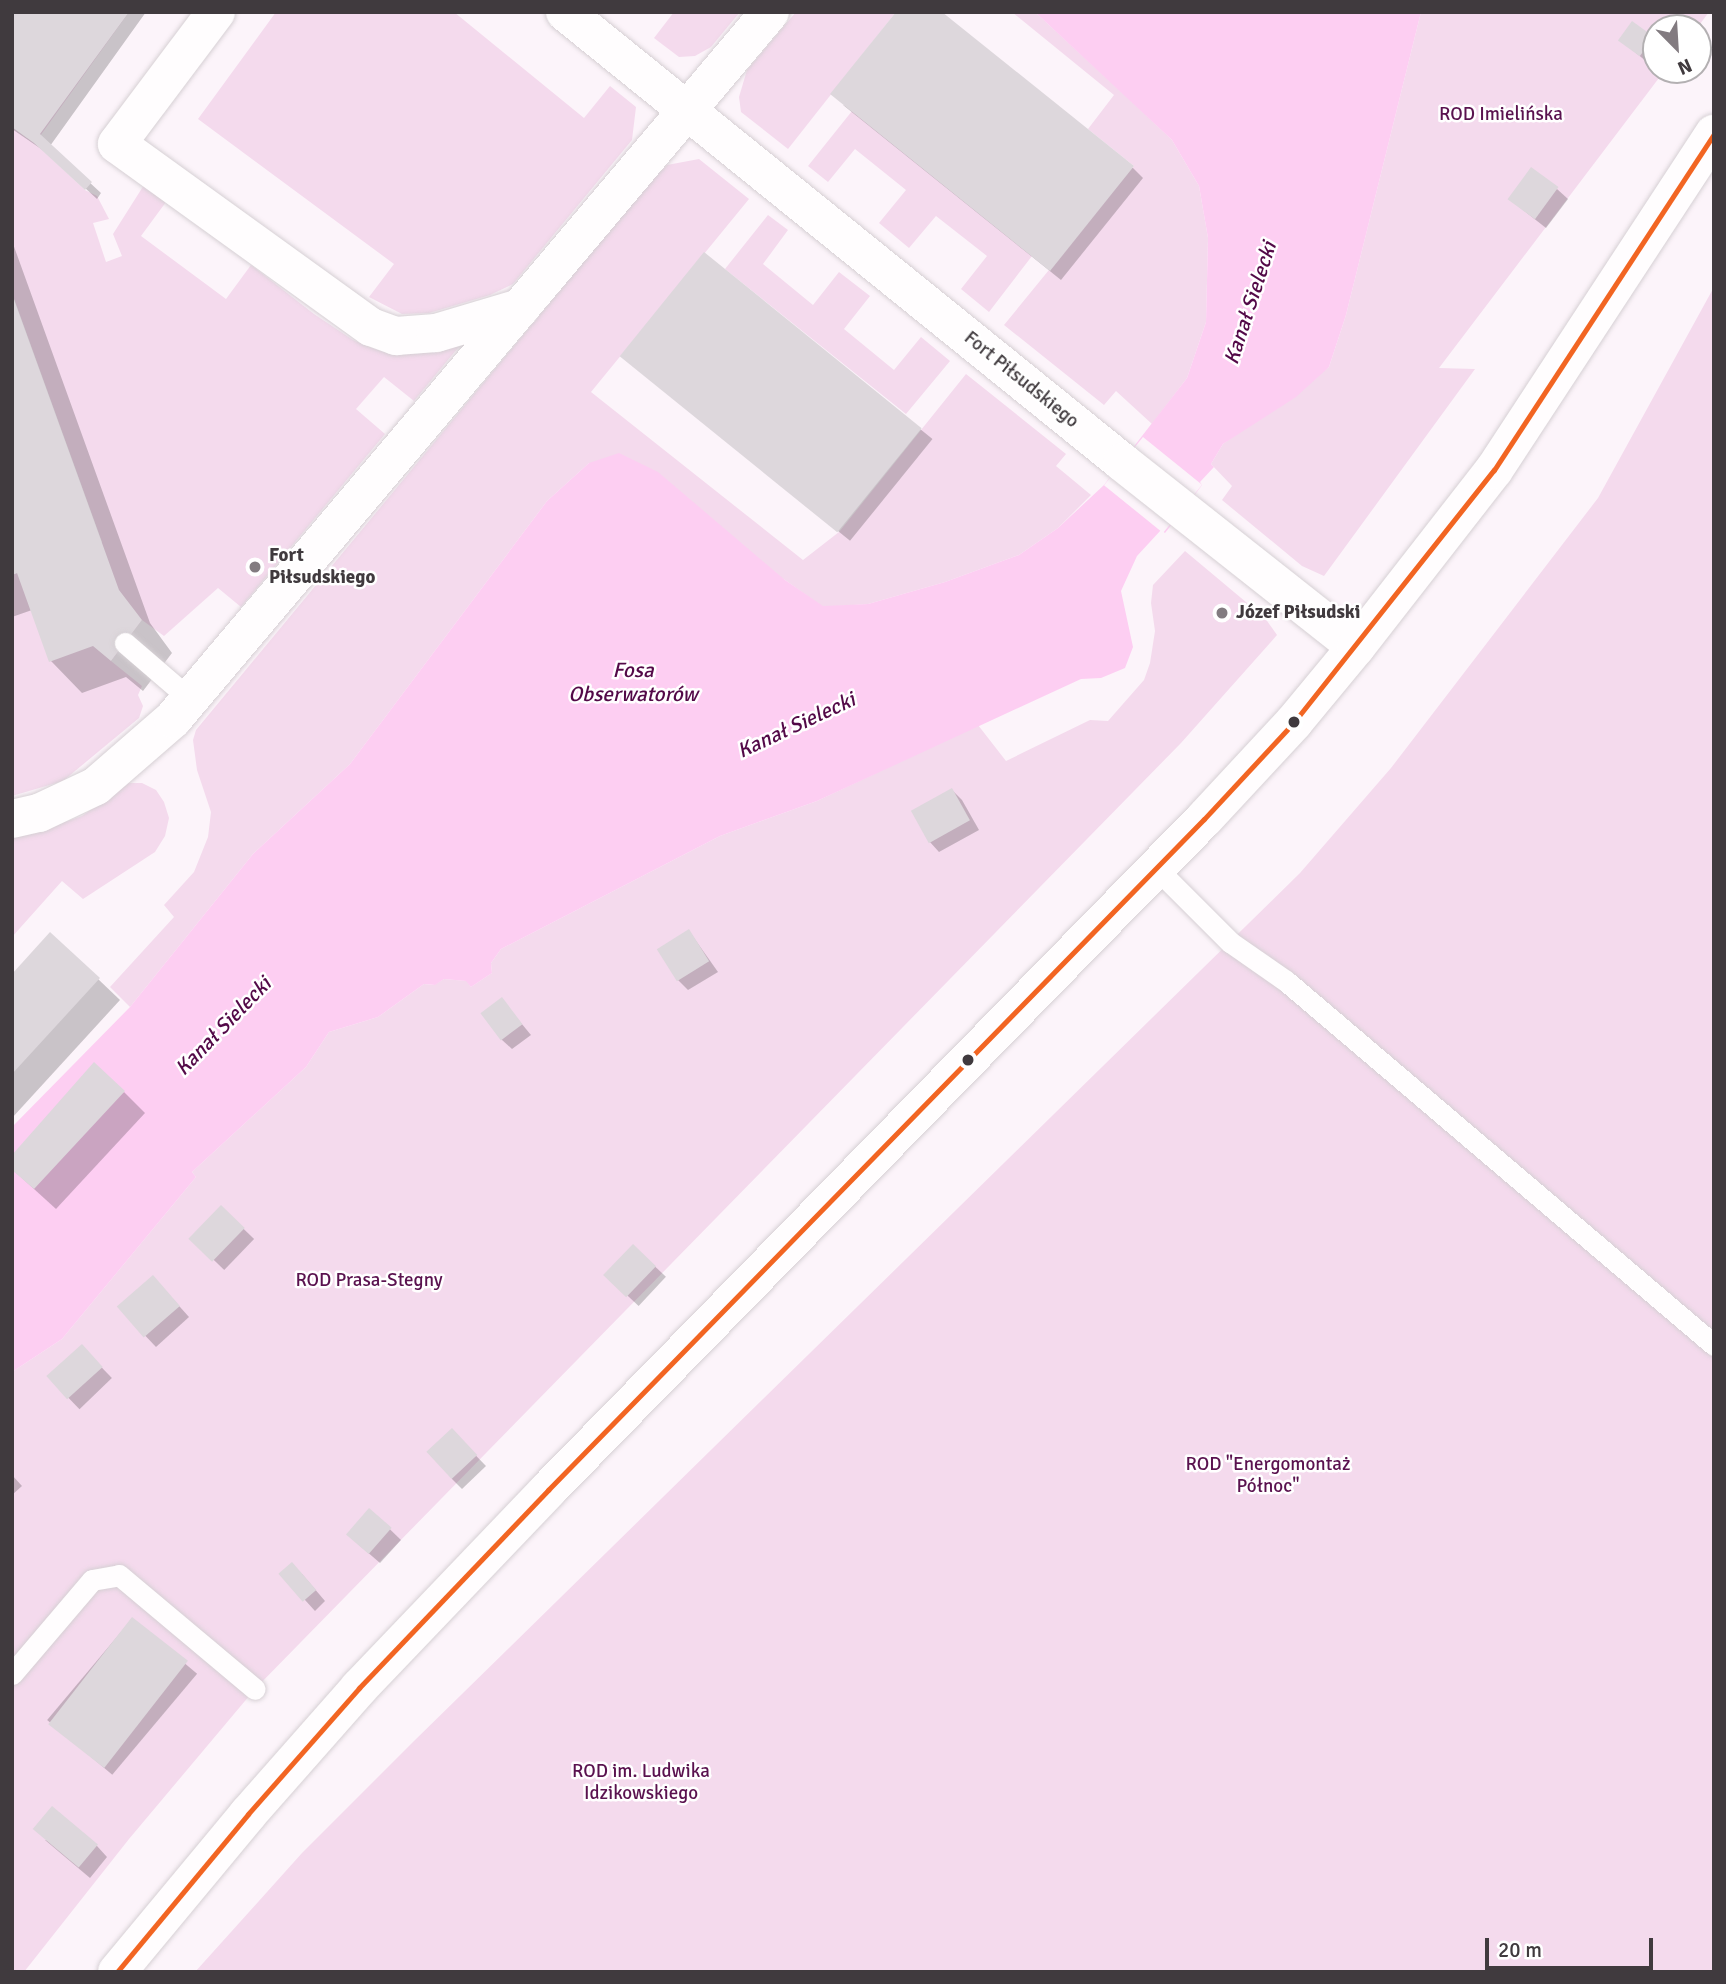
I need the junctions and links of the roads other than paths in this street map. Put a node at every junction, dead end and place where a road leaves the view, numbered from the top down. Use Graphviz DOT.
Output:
graph roads {
  1 [pos="216,12"];
  2 [pos="565,12"];
  3 [pos="771,12"];
  4 [pos="688,110"];
  5 [pos="1714,134"];
  6 [pos="520,308"];
  7 [pos="125,643"];
  8 [pos="1356,648"];
  9 [pos="190,699"];
  10 [pos="12,818"];
  11 [pos="1156,868"];
  12 [pos="1714,1345"];
  13 [pos="12,1674"];
  14 [pos="255,1689"];
  15 [pos="117,1972"];
  1 -- 6 [label="street"];
  2 -- 4 [label="street, Fort Piłsudskiego"];
  3 -- 4 [label="street"];
  4 -- 6 [label="street"];
  4 -- 8 [label="street, Fort Piłsudskiego"];
  5 -- 8 [label="street"];
  6 -- 9 [label="street"];
  7 -- 9 [label="lane"];
  8 -- 11 [label="street"];
  9 -- 10 [label="street"];
  11 -- 12 [label="lane"];
  11 -- 15 [label="street"];
  13 -- 14 [label="lane"];
}
